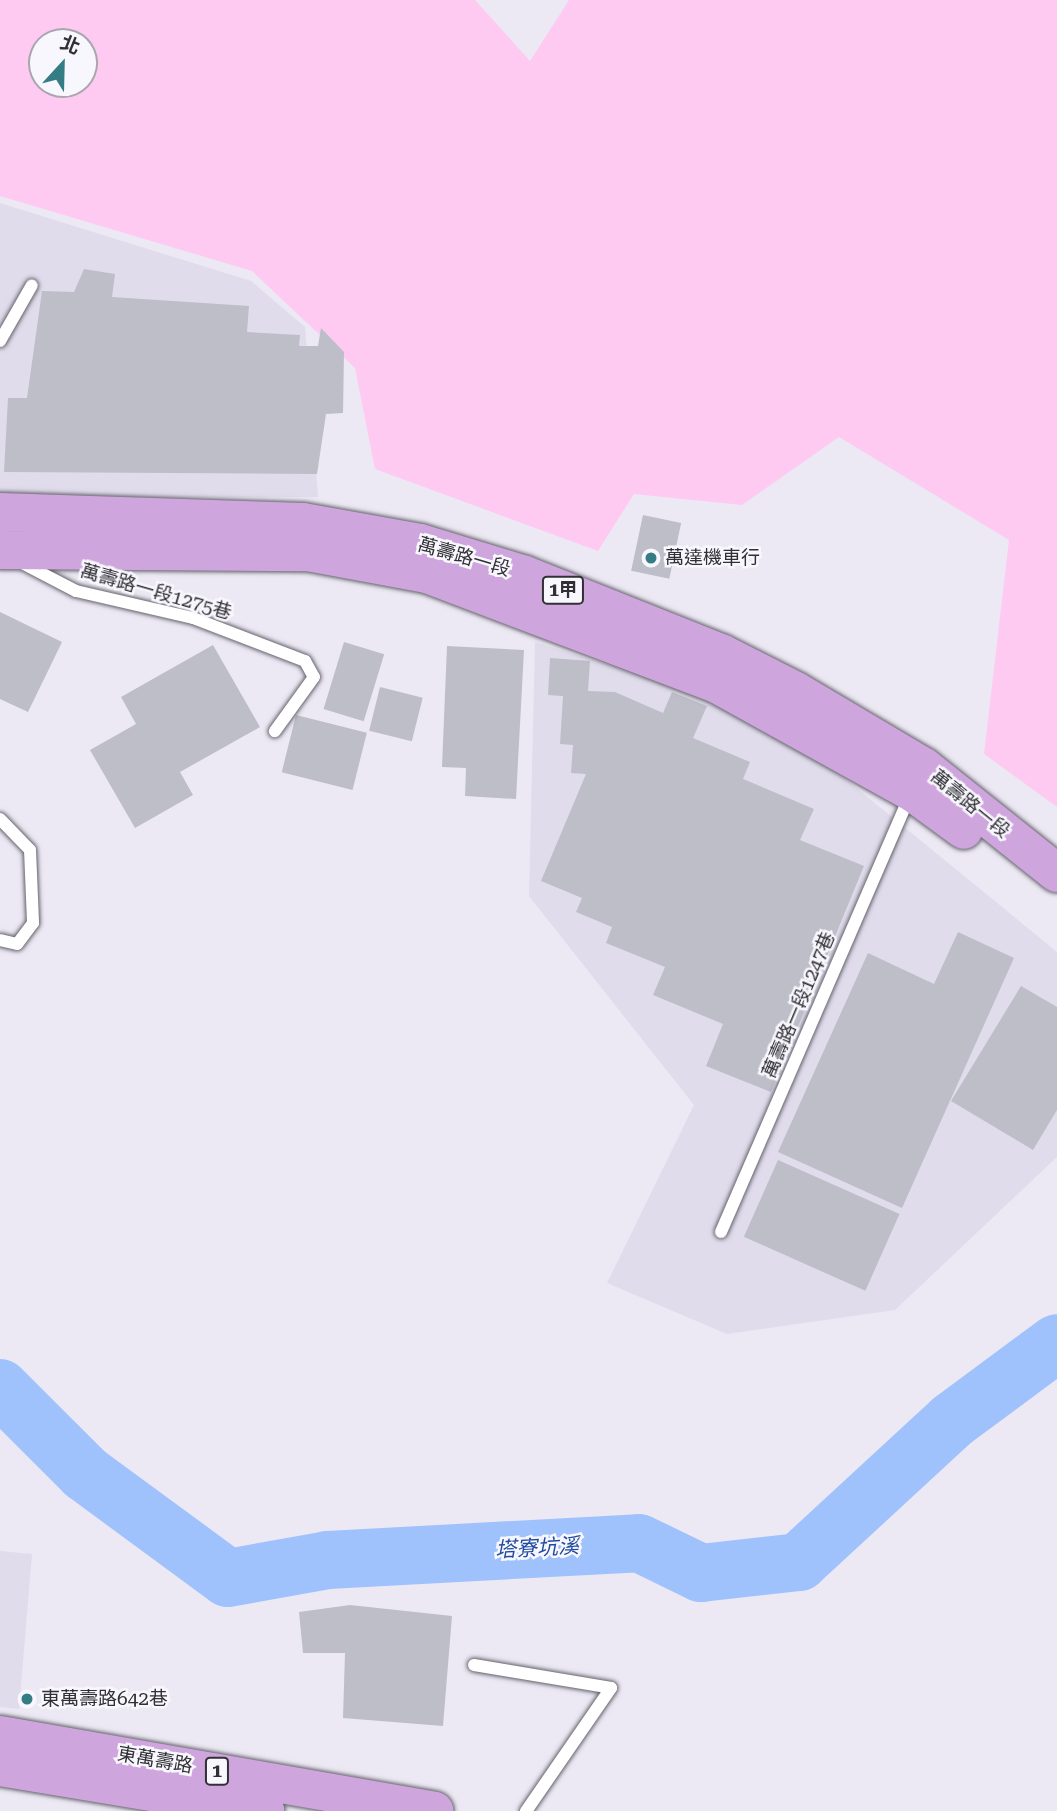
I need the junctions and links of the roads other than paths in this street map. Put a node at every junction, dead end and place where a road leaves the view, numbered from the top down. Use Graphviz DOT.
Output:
graph roads {
  1 [pos="32,285"];
  2 [pos="0,341"];
  3 [pos="0,512"];
  4 [pos="0,551"];
  5 [pos="275,731"];
  6 [pos="912,792"];
  7 [pos="0,819"];
  8 [pos="1057,873"];
  9 [pos="1057,902"];
  10 [pos="0,940"];
  11 [pos="721,1232"];
  12 [pos="474,1665"];
  13 [pos="0,1735"];
  14 [pos="0,1767"];
  15 [pos="247,1801"];
  16 [pos="434,1811"];
  17 [pos="526,1811"];
  1 -- 2 [label="lane"];
  3 -- 8 [label="main road, 萬壽路一段 / 1甲"];
  4 -- 5 [label="lane, 萬壽路一段1275巷"];
  4 -- 6 [label="main road, 萬壽路一段 / 1甲"];
  6 -- 9 [label="main road, 萬壽路一段 / 1甲"];
  6 -- 11 [label="lane, 萬壽路一段1247巷"];
  7 -- 10 [label="lane"];
  12 -- 17 [label="lane"];
  13 -- 15 [label="main road, 東萬壽路 / 1"];
  14 -- 15 [label="main road, 東萬壽路 / 1"];
  15 -- 16 [label="main road, 東萬壽路 / 1"];
}
